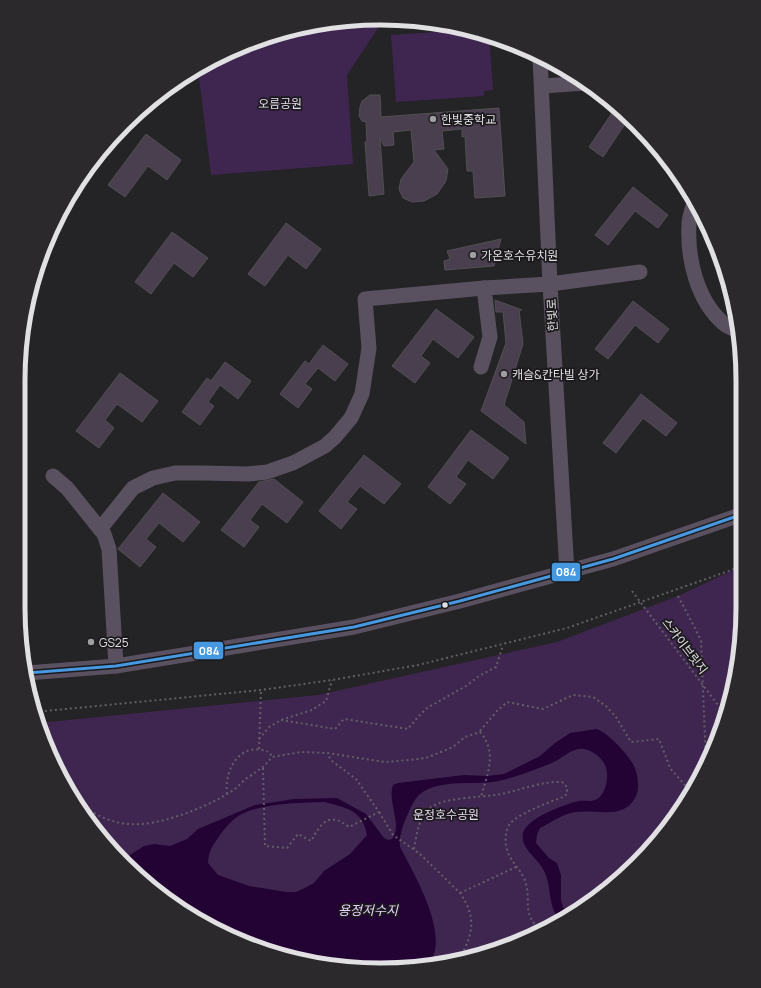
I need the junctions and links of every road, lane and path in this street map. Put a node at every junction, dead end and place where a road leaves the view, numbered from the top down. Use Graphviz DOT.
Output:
graph roads {
  1 [pos="540,63"];
  2 [pos="576,84"];
  3 [pos="542,86"];
  4 [pos="692,210"];
  5 [pos="640,272"];
  6 [pos="435,282"];
  7 [pos="550,284"];
  8 [pos="484,288"];
  9 [pos="732,328"];
  10 [pos="481,367"];
  11 [pos="53,476"];
  12 [pos="736,516"];
  13 [pos="100,529"];
  14 [pos="736,567"];
  15 [pos="567,572"];
  16 [pos="632,590"];
  17 [pos="678,596"];
  18 [pos="503,645"];
  19 [pos="116,666"];
  20 [pos="31,673"];
  21 [pos="332,680"];
  22 [pos="261,690"];
  23 [pos="721,709"];
  24 [pos="41,711"];
  25 [pos="281,720"];
  26 [pos="480,732"];
  27 [pos="259,739"];
  28 [pos="260,750"];
  29 [pos="705,751"];
  30 [pos="327,753"];
  31 [pos="272,757"];
  32 [pos="263,768"];
  33 [pos="687,787"];
  34 [pos="227,794"];
  35 [pos="481,797"];
  36 [pos="89,811"];
  37 [pos="379,812"];
  38 [pos="414,849"];
  39 [pos="516,867"];
  40 [pos="460,893"];
  41 [pos="537,927"];
  42 [pos="464,953"];
  1 -- 3 [label="street, 한빛로"];
  2 -- 3 [label="street"];
  3 -- 7 [label="street, 한빛로"];
  4 -- 9 [label="street"];
  5 -- 7 [label="street"];
  6 -- 8 [label="street"];
  7 -- 8 [label="street"];
  7 -- 15 [label="street, 한빛로"];
  8 -- 10 [label="street"];
  8 -- 13 [label="street"];
  11 -- 13 [label="street"];
  12 -- 15 [label="street"];
  13 -- 19 [label="street"];
  14 -- 18 [label="path"];
  15 -- 19 [label="street"];
  16 -- 23 [label="path, 스카이브릿지, bridge"];
  17 -- 29 [label="path"];
  18 -- 21 [label="path"];
  18 -- 25 [label="path"];
  19 -- 20 [label="street"];
  21 -- 22 [label="path"];
  21 -- 25 [label="path"];
  22 -- 24 [label="path"];
  22 -- 27 [label="path"];
  25 -- 27 [label="path"];
  26 -- 30 [label="path"];
  26 -- 33 [label="path"];
  26 -- 35 [label="path"];
  27 -- 28 [label="path"];
  28 -- 31 [label="path"];
  28 -- 34 [label="path"];
  30 -- 31 [label="path"];
  30 -- 37 [label="path"];
  31 -- 32 [label="path"];
  32 -- 34 [label="path"];
  32 -- 37 [label="path"];
  34 -- 36 [label="path"];
  35 -- 38 [label="path"];
  35 -- 39 [label="path"];
  37 -- 38 [label="path"];
  38 -- 40 [label="path"];
  39 -- 40 [label="path"];
  39 -- 41 [label="path"];
  40 -- 42 [label="path"];
}
